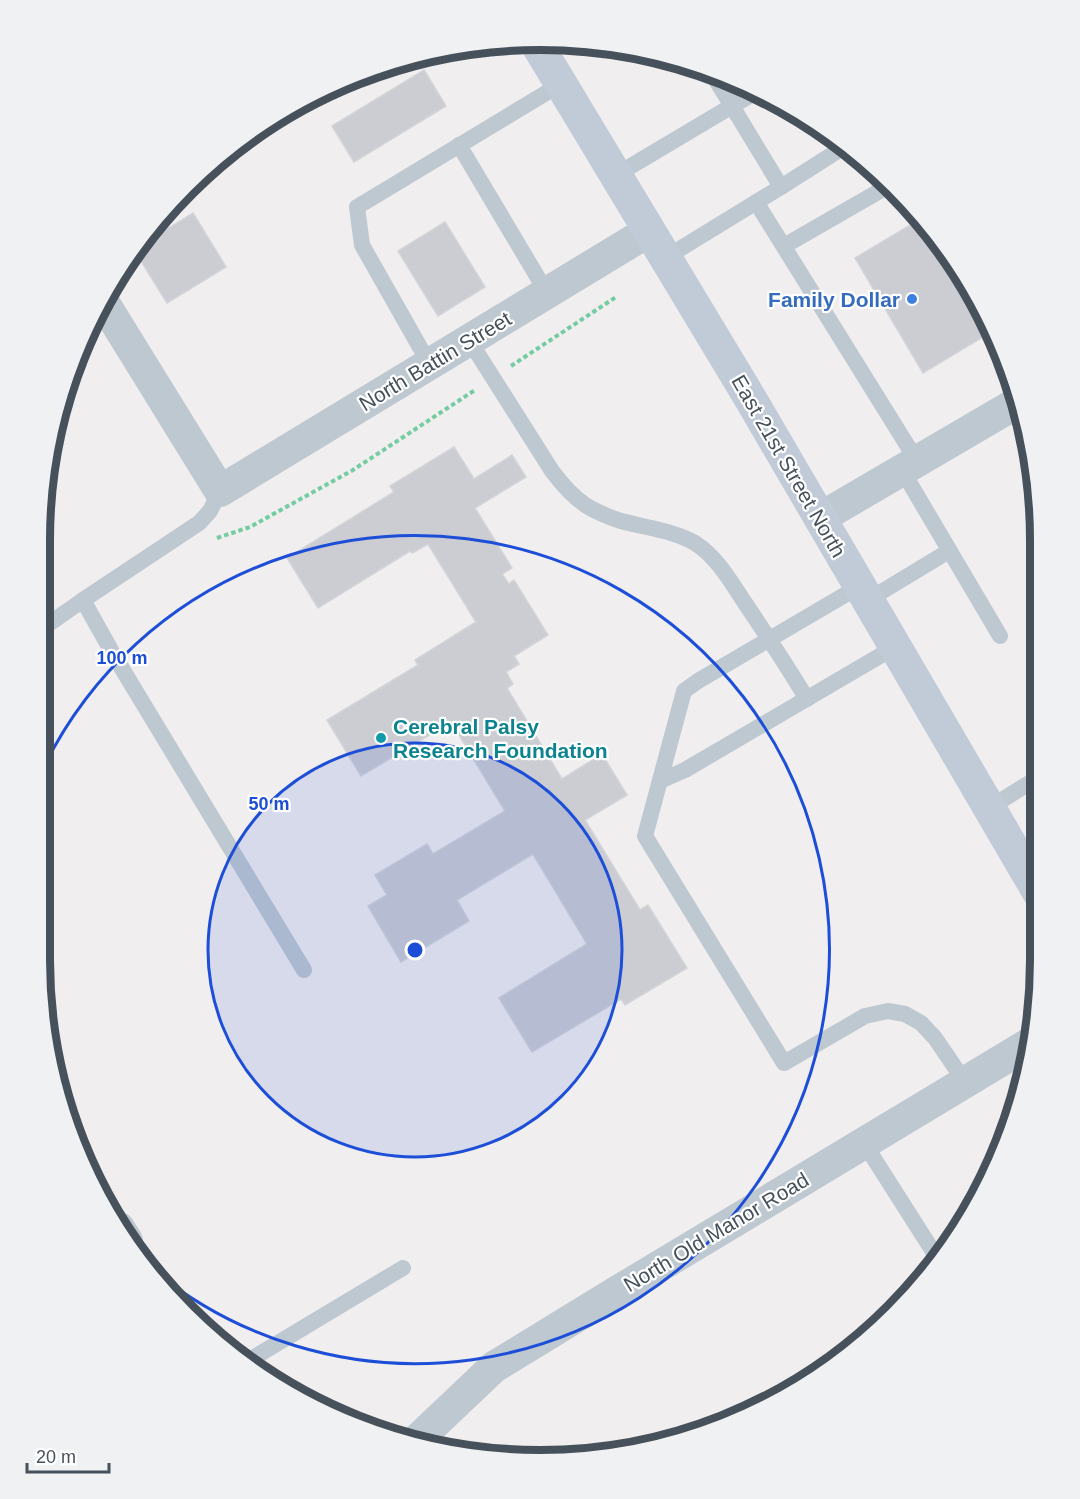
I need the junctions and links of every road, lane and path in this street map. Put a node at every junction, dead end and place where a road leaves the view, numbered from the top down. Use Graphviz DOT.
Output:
graph roads {
  1 [pos="540,50"];
  2 [pos="718,83"];
  3 [pos="561,84"];
  4 [pos="749,96"];
  5 [pos="732,106"];
  6 [pos="459,145"];
  7 [pos="838,151"];
  8 [pos="616,175"];
  9 [pos="781,187"];
  10 [pos="882,189"];
  11 [pos="756,202"];
  12 [pos="657,244"];
  13 [pos="784,246"];
  14 [pos="547,293"];
  15 [pos="616,297"];
  16 [pos="108,309"];
  17 [pos="469,340"];
  18 [pos="430,365"];
  19 [pos="493,378"];
  20 [pos="1012,406"];
  21 [pos="910,465"];
  22 [pos="220,491"];
  23 [pos="820,518"];
  24 [pos="207,542"];
  25 [pos="950,551"];
  26 [pos="864,593"];
  27 [pos="83,600"];
  28 [pos="50,623"];
  29 [pos="1000,636"];
  30 [pos="770,639"];
  31 [pos="895,647"];
  32 [pos="807,699"];
  33 [pos="660,782"];
  34 [pos="1030,783"];
  35 [pos="989,808"];
  36 [pos="1030,878"];
  37 [pos="304,969"];
  38 [pos="1022,1048"];
  39 [pos="965,1082"];
  40 [pos="864,1143"];
  41 [pos="933,1252"];
  42 [pos="403,1268"];
  43 [pos="254,1357"];
  44 [pos="422,1435"];
  1 -- 3 [label="main road, East 21st Street North"];
  2 -- 5 [label="lane"];
  3 -- 6 [label="lane"];
  3 -- 8 [label="main road, East 21st Street North"];
  4 -- 5 [label="lane"];
  5 -- 8 [label="lane"];
  5 -- 9 [label="lane"];
  6 -- 14 [label="lane"];
  6 -- 18 [label="lane"];
  7 -- 9 [label="lane"];
  8 -- 12 [label="main road, East 21st Street North"];
  9 -- 11 [label="lane"];
  10 -- 13 [label="lane"];
  11 -- 12 [label="lane"];
  11 -- 13 [label="lane"];
  12 -- 14 [label="street, North Battin Street"];
  12 -- 23 [label="main road, East 21st Street North"];
  13 -- 21 [label="lane"];
  14 -- 17 [label="street, North Battin Street"];
  15 -- 19 [label="path"];
  16 -- 22 [label="street"];
  17 -- 18 [label="street, North Battin Street"];
  17 -- 19 [label="lane"];
  18 -- 22 [label="street, North Battin Street"];
  19 -- 24 [label="path"];
  19 -- 30 [label="lane"];
  20 -- 21 [label="street"];
  21 -- 23 [label="street"];
  21 -- 25 [label="lane"];
  22 -- 27 [label="lane"];
  23 -- 26 [label="main road, East 21st Street North"];
  25 -- 26 [label="lane"];
  25 -- 29 [label="lane"];
  26 -- 30 [label="lane"];
  26 -- 31 [label="main road, East 21st Street North"];
  27 -- 28 [label="lane"];
  27 -- 37 [label="lane"];
  30 -- 32 [label="lane"];
  30 -- 33 [label="lane"];
  31 -- 32 [label="lane"];
  31 -- 35 [label="main road, East 21st Street North"];
  32 -- 33 [label="lane"];
  33 -- 39 [label="lane"];
  34 -- 35 [label="lane"];
  35 -- 36 [label="main road, East 21st Street North"];
  38 -- 39 [label="street, North Old Manor Road"];
  39 -- 40 [label="street, North Old Manor Road"];
  40 -- 41 [label="lane"];
  40 -- 44 [label="street, North Old Manor Road"];
  42 -- 43 [label="lane"];
}
